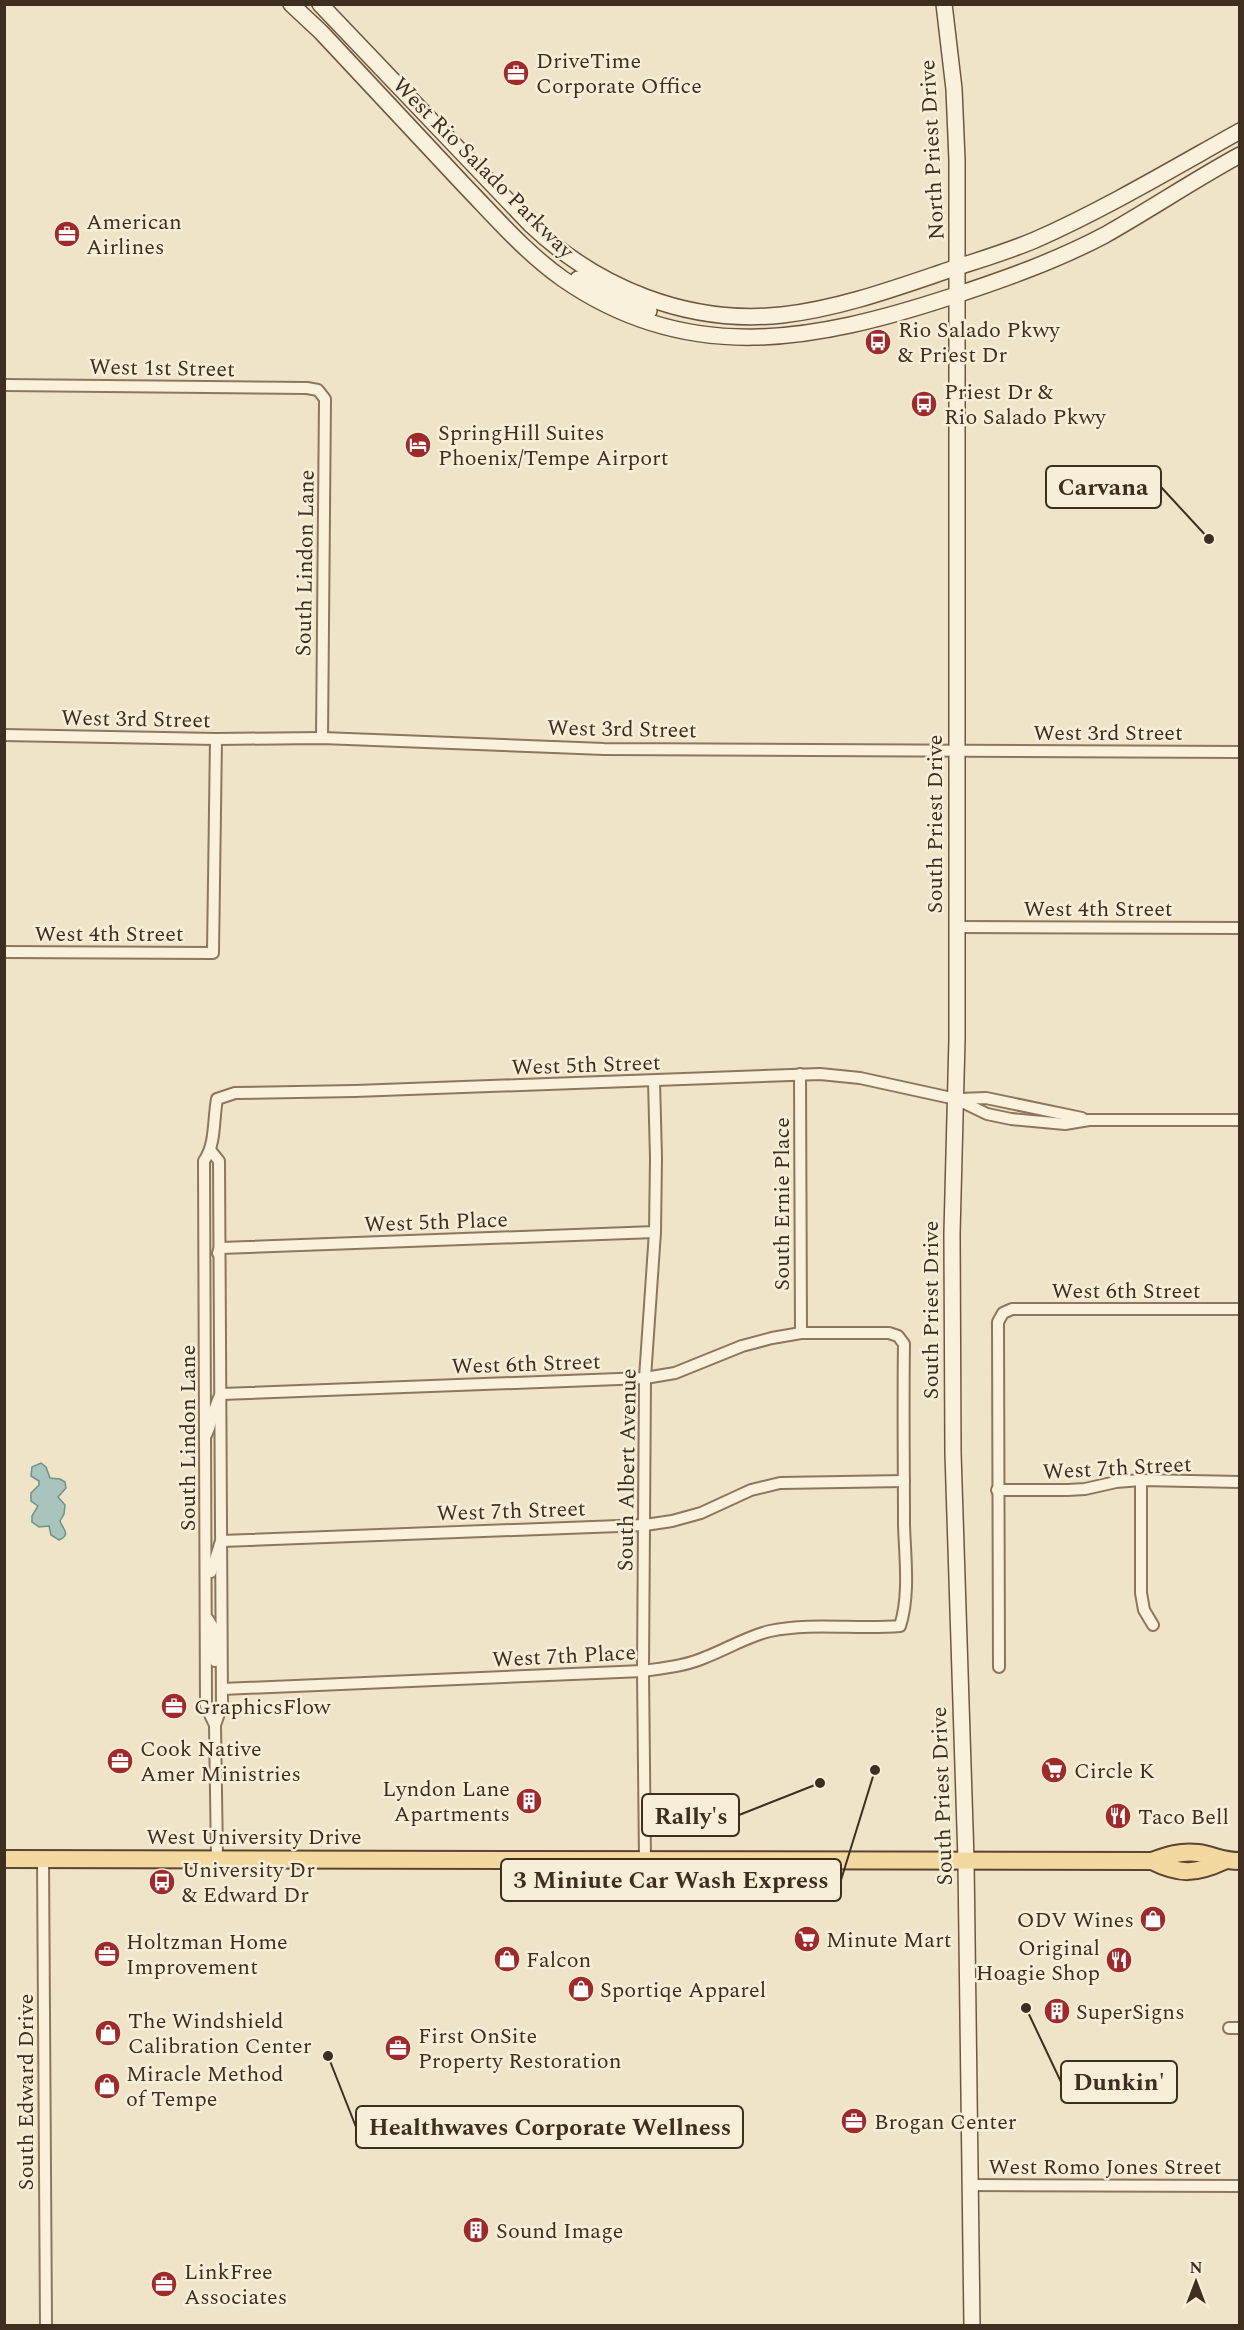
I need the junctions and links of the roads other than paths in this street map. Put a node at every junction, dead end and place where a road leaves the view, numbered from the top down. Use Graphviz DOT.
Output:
graph roads {
  1 [pos="291,4"];
  2 [pos="320,4"];
  3 [pos="944,4"];
  4 [pos="331,42"];
  5 [pos="396,83"];
  6 [pos="1239,131"];
  7 [pos="1239,155"];
  8 [pos="958,267"];
  9 [pos="562,278"];
  10 [pos="958,294"];
  11 [pos="672,307"];
  12 [pos="4,385"];
  13 [pos="318,390"];
  14 [pos="4,735"];
  15 [pos="322,738"];
  16 [pos="216,739"];
  17 [pos="957,752"];
  18 [pos="1239,752"];
  19 [pos="957,927"];
  20 [pos="1239,928"];
  21 [pos="4,952"];
  22 [pos="800,1074"];
  23 [pos="654,1081"];
  24 [pos="217,1099"];
  25 [pos="956,1099"];
  26 [pos="1089,1120"];
  27 [pos="1239,1120"];
  28 [pos="212,1151"];
  29 [pos="654,1232"];
  30 [pos="220,1248"];
  31 [pos="205,1293"];
  32 [pos="1239,1309"];
  33 [pos="801,1333"];
  34 [pos="898,1336"];
  35 [pos="645,1377"];
  36 [pos="221,1394"];
  37 [pos="206,1435"];
  38 [pos="1141,1480"];
  39 [pos="904,1481"];
  40 [pos="1239,1482"];
  41 [pos="997,1490"];
  42 [pos="645,1524"];
  43 [pos="221,1542"];
  44 [pos="207,1581"];
  45 [pos="207,1618"];
  46 [pos="1153,1625"];
  47 [pos="900,1626"];
  48 [pos="999,1667"];
  49 [pos="642,1671"];
  50 [pos="222,1689"];
  51 [pos="215,1725"];
  52 [pos="43,1858"];
  53 [pos="217,1858"];
  54 [pos="4,1859"];
  55 [pos="645,1860"];
  56 [pos="966,1860"];
  57 [pos="1232,1861"];
  58 [pos="971,2185"];
  59 [pos="1239,2186"];
  60 [pos="46,2325"];
  61 [pos="972,2325"];
  1 -- 4 [label="main road, West Rio Salado Parkway"];
  2 -- 5 [label="main road, West Rio Salado Parkway"];
  3 -- 8 [label="main road, North Priest Drive"];
  4 -- 5 [label="main road"];
  4 -- 9 [label="main road, West Rio Salado Parkway"];
  5 -- 11 [label="main road, West Rio Salado Parkway"];
  6 -- 8 [label="main road, West Rio Salado Parkway"];
  7 -- 10 [label="main road, West Rio Salado Parkway"];
  8 -- 10 [label="main road, North Priest Drive"];
  8 -- 11 [label="main road, West Rio Salado Parkway"];
  9 -- 10 [label="main road, West Rio Salado Parkway"];
  9 -- 11 [label="main road"];
  10 -- 17 [label="main road, South Priest Drive"];
  12 -- 13 [label="street, West 1st Street"];
  13 -- 15 [label="street, South Lindon Lane"];
  14 -- 16 [label="street, West 3rd Street"];
  15 -- 16 [label="street, West 3rd Street"];
  15 -- 17 [label="street, West 3rd Street"];
  16 -- 21 [label="street, West 4th Street"];
  17 -- 18 [label="street, West 3rd Street"];
  17 -- 19 [label="main road, South Priest Drive"];
  19 -- 20 [label="street, West 4th Street"];
  19 -- 25 [label="main road, South Priest Drive"];
  22 -- 23 [label="street, West 5th Street"];
  22 -- 25 [label="street, West 5th Street"];
  22 -- 33 [label="street, South Ernie Place"];
  23 -- 24 [label="street, West 5th Street"];
  23 -- 29 [label="street, South Albert Avenue"];
  24 -- 28 [label="street, South Lindon Lane"];
  25 -- 26 [label="street, West 5th Street"];
  25 -- 26 [label="street, West 5th Street"];
  25 -- 56 [label="main road, South Priest Drive"];
  26 -- 27 [label="street, West 5th Street"];
  28 -- 30 [label="street, South Lindon Lane"];
  28 -- 31 [label="street, South Lindon Lane"];
  29 -- 30 [label="street, West 5th Place"];
  29 -- 35 [label="street, South Albert Avenue"];
  30 -- 31 [label="street"];
  30 -- 36 [label="street, South Lindon Lane"];
  31 -- 37 [label="street, South Lindon Lane"];
  32 -- 41 [label="street, West 6th Street"];
  33 -- 34 [label="street, West 6th Street"];
  33 -- 35 [label="street, West 6th Street"];
  34 -- 39 [label="street, South Priest Drive"];
  35 -- 36 [label="street, West 6th Street"];
  35 -- 42 [label="street, South Albert Avenue"];
  36 -- 37 [label="street"];
  36 -- 43 [label="street, South Lindon Lane"];
  37 -- 44 [label="street, South Lindon Lane"];
  38 -- 40 [label="street, West 7th Street"];
  38 -- 41 [label="street, West 7th Street"];
  38 -- 46 [label="street"];
  39 -- 42 [label="street, West 7th Street"];
  39 -- 47 [label="street, South Priest Drive"];
  41 -- 48 [label="street"];
  42 -- 43 [label="street, West 7th Street"];
  42 -- 49 [label="street, South Albert Avenue"];
  43 -- 44 [label="street"];
  43 -- 50 [label="street, South Lindon Lane"];
  44 -- 45 [label="street, South Lindon Lane"];
  45 -- 50 [label="street"];
  45 -- 51 [label="street, South Lindon Lane"];
  47 -- 49 [label="street, West 7th Place"];
  49 -- 50 [label="street, West 7th Place"];
  49 -- 55 [label="street, South Albert Avenue"];
  50 -- 51 [label="street, South Lindon Lane"];
  51 -- 53 [label="street, South Lindon Lane"];
  52 -- 53 [label="main road, West University Drive"];
  52 -- 54 [label="main road, West University Drive"];
  52 -- 60 [label="street, South Edward Drive"];
  53 -- 55 [label="main road, West University Drive"];
  55 -- 56 [label="main road, West University Drive"];
  56 -- 57 [label="main road, West University Drive"];
  56 -- 58 [label="main road, South Priest Drive"];
  58 -- 59 [label="street, West Romo Jones Street"];
  58 -- 61 [label="main road, South Priest Drive"];
}
